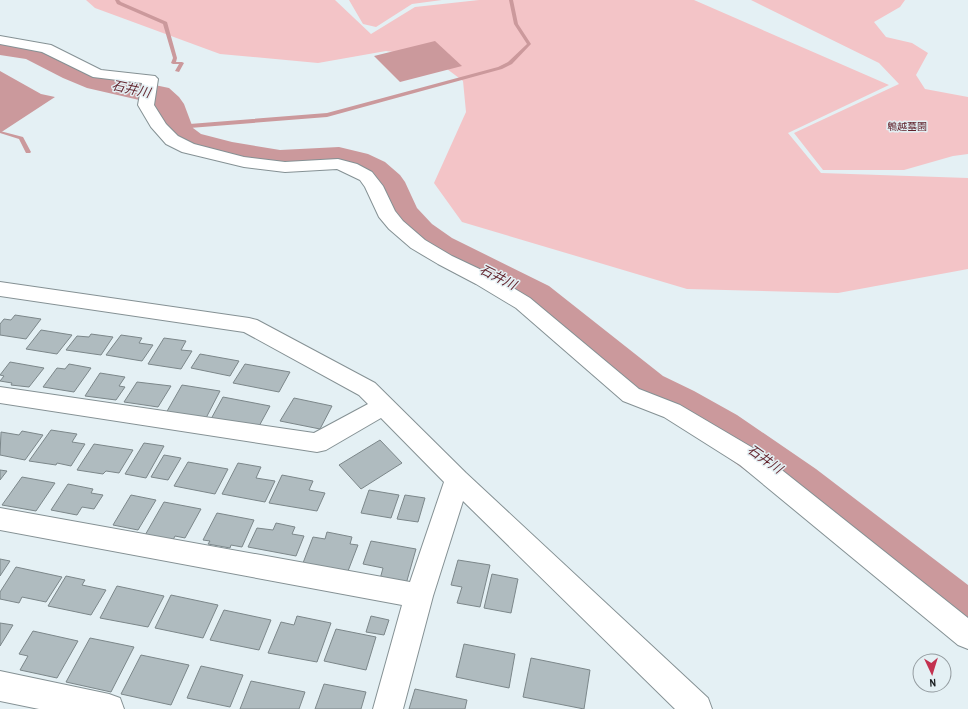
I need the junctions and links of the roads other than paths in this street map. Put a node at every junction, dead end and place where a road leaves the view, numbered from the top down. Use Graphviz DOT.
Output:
graph roads {
  1 [pos="0,40"];
  2 [pos="3,293"];
  3 [pos="0,395"];
  4 [pos="384,406"];
  5 [pos="457,480"];
  6 [pos="0,519"];
  7 [pos="419,596"];
  8 [pos="968,636"];
  9 [pos="0,686"];
  10 [pos="109,709"];
  11 [pos="388,709"];
  12 [pos="697,709"];
  1 -- 8 [label="street"];
  2 -- 4 [label="street"];
  3 -- 4 [label="street"];
  4 -- 5 [label="street"];
  5 -- 7 [label="street"];
  5 -- 12 [label="street"];
  6 -- 7 [label="street"];
  7 -- 11 [label="street"];
  9 -- 10 [label="street"];
}
